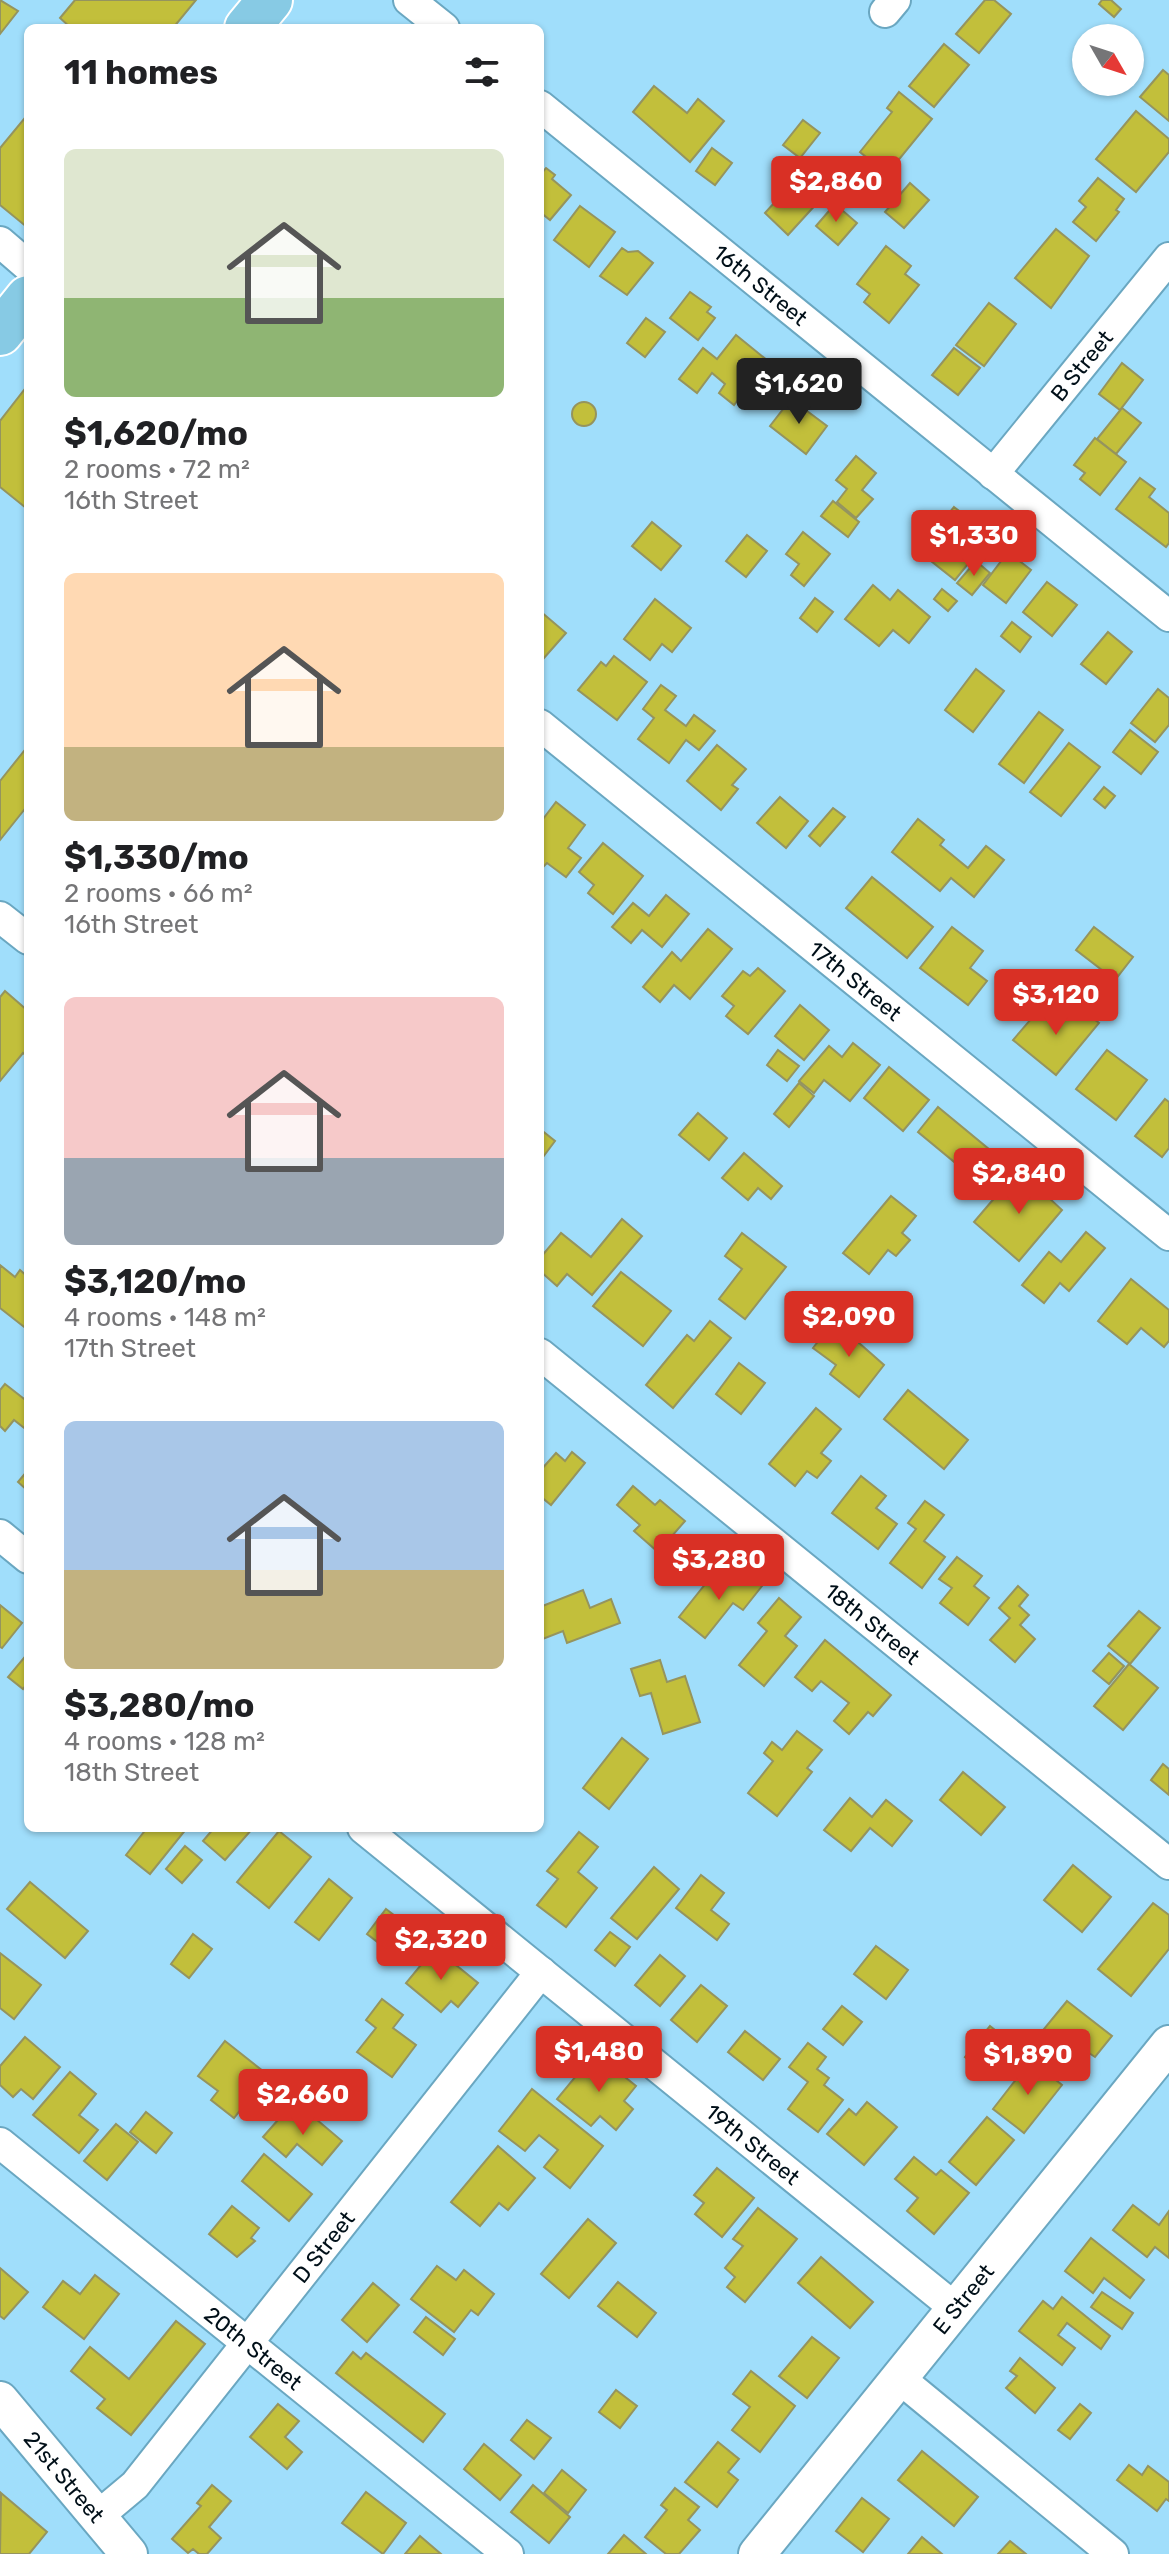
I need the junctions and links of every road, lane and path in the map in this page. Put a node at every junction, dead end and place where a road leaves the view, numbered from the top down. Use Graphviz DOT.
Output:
graph roads {
  1 [pos="270,0"];
  2 [pos="409,0"];
  3 [pos="250,24"];
  4 [pos="439,24"];
  5 [pos="544,109"];
  6 [pos="0,242"];
  7 [pos="1169,258"];
  8 [pos="21,303"];
  9 [pos="993,474"];
  10 [pos="1169,616"];
  11 [pos="544,728"];
  12 [pos="0,917"];
  13 [pos="24,936"];
  14 [pos="1169,1235"];
  15 [pos="544,1357"];
  16 [pos="0,1535"];
  17 [pos="24,1555"];
  18 [pos="368,1832"];
  19 [pos="1169,1864"];
  20 [pos="541,1972"];
  21 [pos="1169,2044"];
  22 [pos="0,2143"];
  23 [pos="955,2308"];
  24 [pos="245,2343"];
  25 [pos="899,2378"];
  26 [pos="0,2400"];
  27 [pos="98,2516"];
  28 [pos="129,2554"];
  29 [pos="508,2554"];
  30 [pos="757,2554"];
  31 [pos="1113,2554"];
  1 -- 3 [label="main road"];
  2 -- 4 [label="street"];
  5 -- 9 [label="street, 16th Street"];
  6 -- 8 [label="street"];
  7 -- 9 [label="street, B Street"];
  9 -- 10 [label="street, 16th Street"];
  11 -- 14 [label="street, 17th Street"];
  12 -- 13 [label="street"];
  15 -- 19 [label="street, 18th Street"];
  16 -- 17 [label="street"];
  18 -- 20 [label="street, 19th Street"];
  20 -- 23 [label="street, 19th Street"];
  20 -- 24 [label="street, D Street"];
  21 -- 23 [label="street, E Street"];
  22 -- 24 [label="street, 20th Street"];
  23 -- 25 [label="street, E Street"];
  24 -- 27 [label="street, D Street"];
  24 -- 29 [label="street, 20th Street"];
  25 -- 30 [label="street, E Street"];
  25 -- 31 [label="street"];
  26 -- 27 [label="street, 21st Street"];
  27 -- 28 [label="street, 21st Street"];
}
